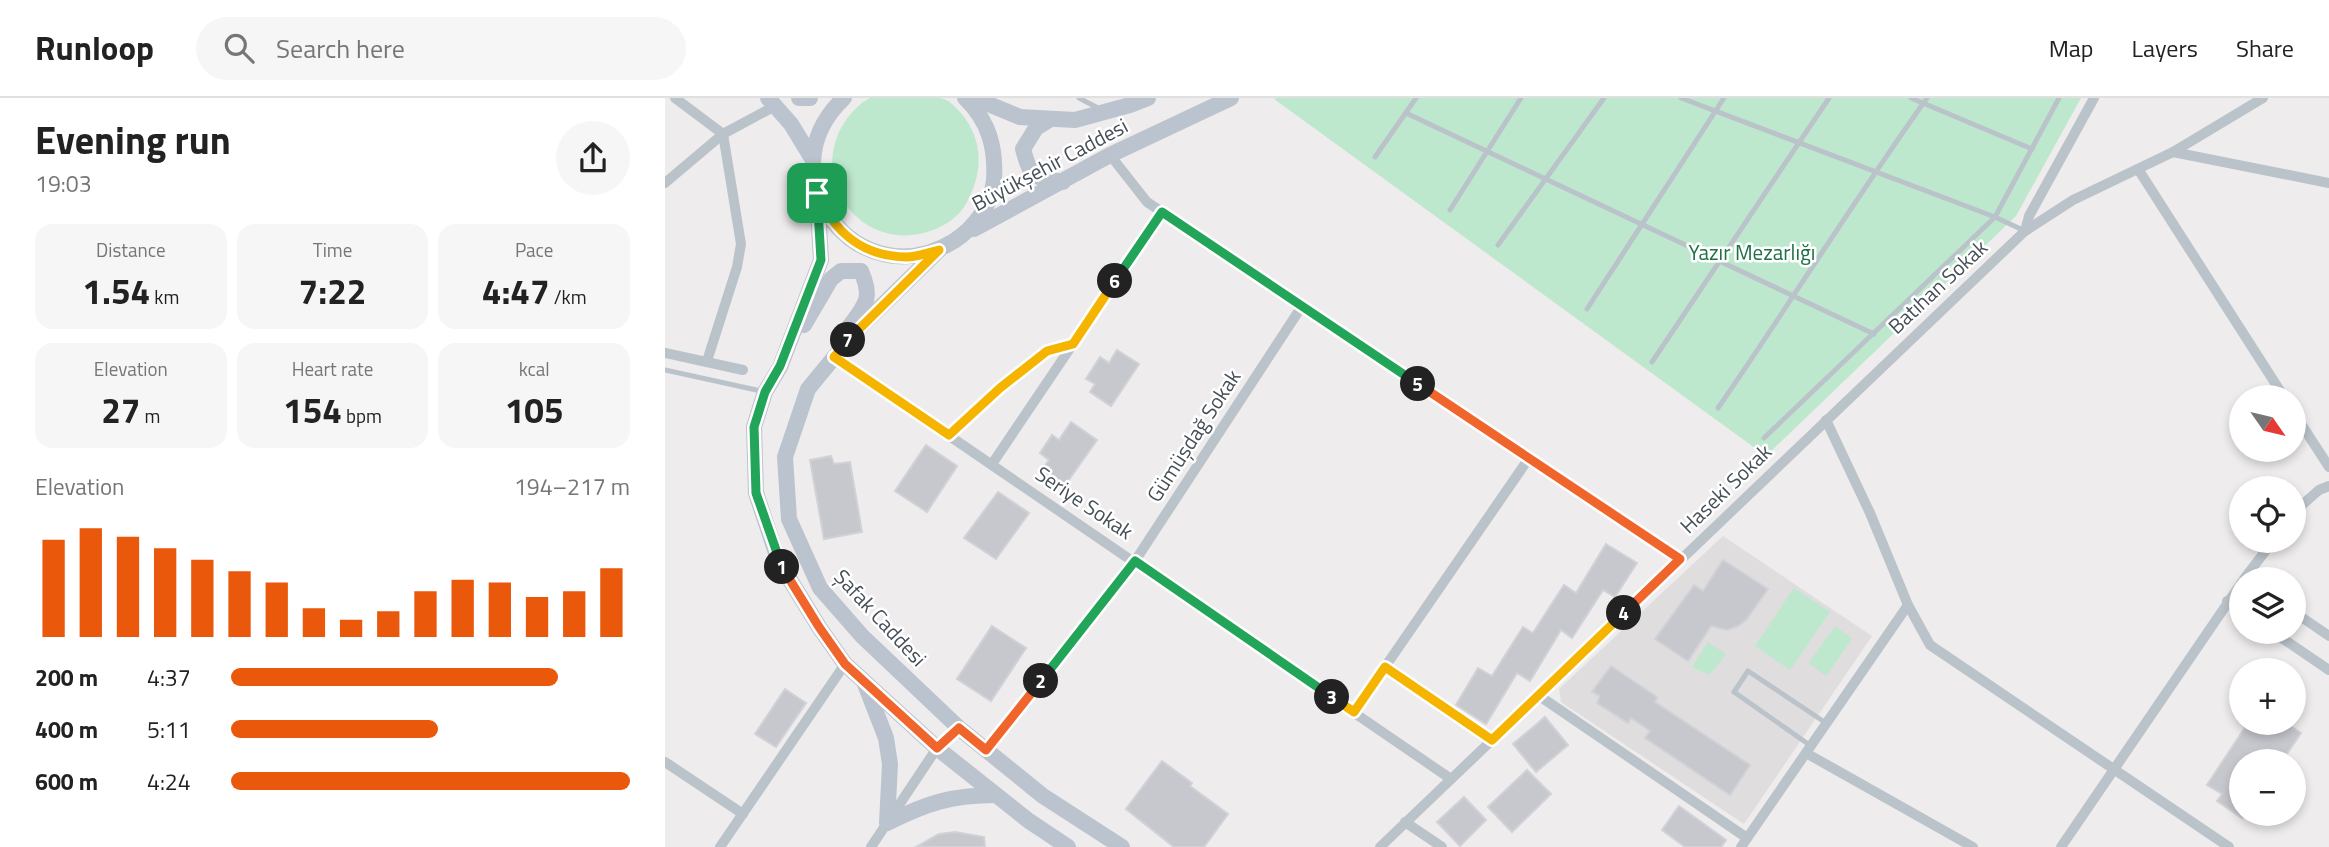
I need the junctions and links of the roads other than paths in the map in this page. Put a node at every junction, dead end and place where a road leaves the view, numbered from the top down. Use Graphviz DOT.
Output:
graph roads {
  1 [pos="675,98"];
  2 [pos="799,98"];
  3 [pos="810,98"];
  4 [pos="844,98"];
  5 [pos="965,98"];
  6 [pos="974,98"];
  7 [pos="1079,98"];
  8 [pos="1148,98"];
  9 [pos="1231,98"];
  10 [pos="1416,98"];
  11 [pos="1521,98"];
  12 [pos="1604,98"];
  13 [pos="1681,98"];
  14 [pos="1724,98"];
  15 [pos="1829,98"];
  16 [pos="1911,98"];
  17 [pos="2059,98"];
  18 [pos="2094,98"];
  19 [pos="2263,98"];
  20 [pos="1926,100"];
  21 [pos="772,102"];
  22 [pos="1130,102"];
  23 [pos="1716,111"];
  24 [pos="1106,112"];
  25 [pos="1406,113"];
  26 [pos="1051,119"];
  27 [pos="723,134"];
  28 [pos="1798,142"];
  29 [pos="2032,149"];
  30 [pos="1486,152"];
  31 [pos="2173,152"];
  32 [pos="1110,155"];
  33 [pos="1375,157"];
  34 [pos="813,160"];
  35 [pos="2139,169"];
  36 [pos="1875,171"];
  37 [pos="1545,180"];
  38 [pos="1063,182"];
  39 [pos="665,183"];
  40 [pos="2329,183"];
  41 [pos="817,193"];
  42 [pos="1450,210"];
  43 [pos="1162,212"];
  44 [pos="1995,217"];
  45 [pos="1642,224"];
  46 [pos="2025,232"];
  47 [pos="965,234"];
  48 [pos="1498,245"];
  49 [pos="939,250"];
  50 [pos="1719,261"];
  51 [pos="1795,297"];
  52 [pos="1302,306"];
  53 [pos="1587,309"];
  54 [pos="1874,334"];
  55 [pos="1073,344"];
  56 [pos="665,353"];
  57 [pos="834,357"];
  58 [pos="707,361"];
  59 [pos="782,361"];
  60 [pos="1652,362"];
  61 [pos="665,370"];
  62 [pos="743,370"];
  63 [pos="2276,385"];
  64 [pos="765,392"];
  65 [pos="1718,408"];
  66 [pos="1826,419"];
  67 [pos="2307,433"];
  68 [pos="949,435"];
  69 [pos="1764,438"];
  70 [pos="1529,458"];
  71 [pos="992,464"];
  72 [pos="2329,467"];
  73 [pos="2329,486"];
  74 [pos="2306,501"];
  75 [pos="2264,553"];
  76 [pos="1680,559"];
  77 [pos="1135,561"];
  78 [pos="2253,567"];
  79 [pos="2229,598"];
  80 [pos="2227,601"];
  81 [pos="1908,605"];
  82 [pos="2306,620"];
  83 [pos="2329,636"];
  84 [pos="2291,644"];
  85 [pos="845,664"];
  86 [pos="1385,667"];
  87 [pos="2329,670"];
  88 [pos="864,681"];
  89 [pos="1538,695"];
  90 [pos="1354,712"];
  91 [pos="1826,723"];
  92 [pos="959,728"];
  93 [pos="1492,740"];
  94 [pos="937,748"];
  95 [pos="1808,749"];
  96 [pos="986,750"];
  97 [pos="665,762"];
  98 [pos="2113,769"];
  99 [pos="1451,779"];
  100 [pos="996,795"];
  101 [pos="743,814"];
  102 [pos="1405,822"];
  103 [pos="887,823"];
  104 [pos="1744,843"];
  105 [pos="720,847"];
  106 [pos="871,847"];
  107 [pos="1068,847"];
  108 [pos="1122,847"];
  109 [pos="1380,847"];
  110 [pos="1442,847"];
  111 [pos="1973,847"];
  112 [pos="2061,847"];
  113 [pos="2229,847"];
  1 -- 27 [label="street"];
  2 -- 3 [label="main road"];
  4 -- 34 [label="main road"];
  5 -- 47 [label="main road"];
  6 -- 26 [label="main road, Büyükşehir Caddesi"];
  7 -- 24 [label="lane"];
  8 -- 22 [label="main road, Büyükşehir Caddesi"];
  9 -- 32 [label="main road, Büyükşehir Caddesi"];
  10 -- 25 [label="lane"];
  11 -- 30 [label="lane"];
  12 -- 37 [label="lane"];
  13 -- 23 [label="lane"];
  14 -- 23 [label="lane"];
  15 -- 28 [label="lane"];
  16 -- 20 [label="lane"];
  17 -- 29 [label="lane"];
  18 -- 46 [label="street"];
  19 -- 31 [label="street, Batıhan Sokak"];
  20 -- 29 [label="lane"];
  20 -- 36 [label="lane"];
  21 -- 27 [label="street"];
  21 -- 34 [label="main road"];
  22 -- 24 [label="main road, Büyükşehir Caddesi"];
  23 -- 28 [label="lane"];
  23 -- 45 [label="lane"];
  24 -- 26 [label="main road, Büyükşehir Caddesi"];
  25 -- 30 [label="lane"];
  25 -- 33 [label="lane"];
  26 -- 38 [label="main road"];
  27 -- 39 [label="street"];
  27 -- 58 [label="street"];
  28 -- 36 [label="lane"];
  28 -- 50 [label="lane"];
  29 -- 44 [label="lane"];
  30 -- 37 [label="lane"];
  30 -- 42 [label="lane"];
  31 -- 35 [label="street, Batıhan Sokak"];
  31 -- 40 [label="street"];
  32 -- 38 [label="main road, Büyükşehir Caddesi"];
  32 -- 43 [label="street"];
  34 -- 41 [label="main road"];
  35 -- 46 [label="street, Batıhan Sokak"];
  35 -- 63 [label="street"];
  36 -- 44 [label="lane"];
  36 -- 51 [label="lane"];
  37 -- 45 [label="lane"];
  37 -- 48 [label="lane"];
  38 -- 47 [label="main road, Büyükşehir Caddesi"];
  41 -- 49 [label="main road"];
  41 -- 59 [label="main road"];
  43 -- 52 [label="street"];
  43 -- 55 [label="street"];
  44 -- 46 [label="lane"];
  44 -- 54 [label="lane"];
  45 -- 50 [label="lane"];
  45 -- 53 [label="lane"];
  46 -- 66 [label="street, Batıhan Sokak"];
  47 -- 49 [label="main road, Büyükşehir Caddesi"];
  49 -- 57 [label="main road, Şafak Caddesi"];
  50 -- 51 [label="lane"];
  50 -- 60 [label="lane"];
  51 -- 54 [label="lane"];
  51 -- 65 [label="lane"];
  52 -- 70 [label="street"];
  52 -- 77 [label="street, Gümüşdağ Sokak"];
  54 -- 69 [label="lane"];
  55 -- 68 [label="lane"];
  55 -- 71 [label="street"];
  56 -- 58 [label="street"];
  57 -- 59 [label="main road"];
  57 -- 68 [label="street, Seriye Sokak"];
  57 -- 92 [label="main road, Şafak Caddesi"];
  58 -- 62 [label="street"];
  59 -- 64 [label="main road"];
  61 -- 64 [label="lane"];
  64 -- 85 [label="main road"];
  66 -- 76 [label="street, Haseki Sokak"];
  66 -- 81 [label="street"];
  67 -- 72 [label="street"];
  68 -- 71 [label="street, Seriye Sokak"];
  70 -- 76 [label="street"];
  70 -- 86 [label="street"];
  71 -- 77 [label="street, Seriye Sokak"];
  73 -- 74 [label="street"];
  75 -- 78 [label="street"];
  76 -- 89 [label="street, Haseki Sokak"];
  77 -- 90 [label="street, Seriye Sokak"];
  77 -- 96 [label="street, Gümüşdağ Sokak"];
  79 -- 80 [label="street"];
  80 -- 98 [label="street"];
  81 -- 91 [label="street"];
  81 -- 98 [label="street"];
  82 -- 83 [label="street"];
  84 -- 87 [label="street"];
  85 -- 88 [label="main road"];
  85 -- 101 [label="street"];
  86 -- 90 [label="street"];
  86 -- 93 [label="street"];
  88 -- 94 [label="main road"];
  88 -- 103 [label="main road"];
  89 -- 93 [label="street, Haseki Sokak"];
  89 -- 104 [label="street"];
  90 -- 99 [label="street, Seriye Sokak"];
  91 -- 95 [label="street"];
  91 -- 95 [label="lane"];
  92 -- 94 [label="street"];
  92 -- 96 [label="main road, Şafak Caddesi"];
  93 -- 99 [label="street, Haseki Sokak"];
  94 -- 100 [label="main road"];
  94 -- 103 [label="street"];
  95 -- 104 [label="street"];
  95 -- 111 [label="street"];
  96 -- 108 [label="main road, Şafak Caddesi"];
  97 -- 101 [label="street"];
  98 -- 112 [label="street"];
  98 -- 113 [label="street"];
  99 -- 102 [label="street, Haseki Sokak"];
  100 -- 103 [label="main road"];
  100 -- 107 [label="main road"];
  101 -- 105 [label="street"];
  102 -- 109 [label="street, Haseki Sokak"];
  102 -- 110 [label="street"];
  103 -- 106 [label="street"];
}
